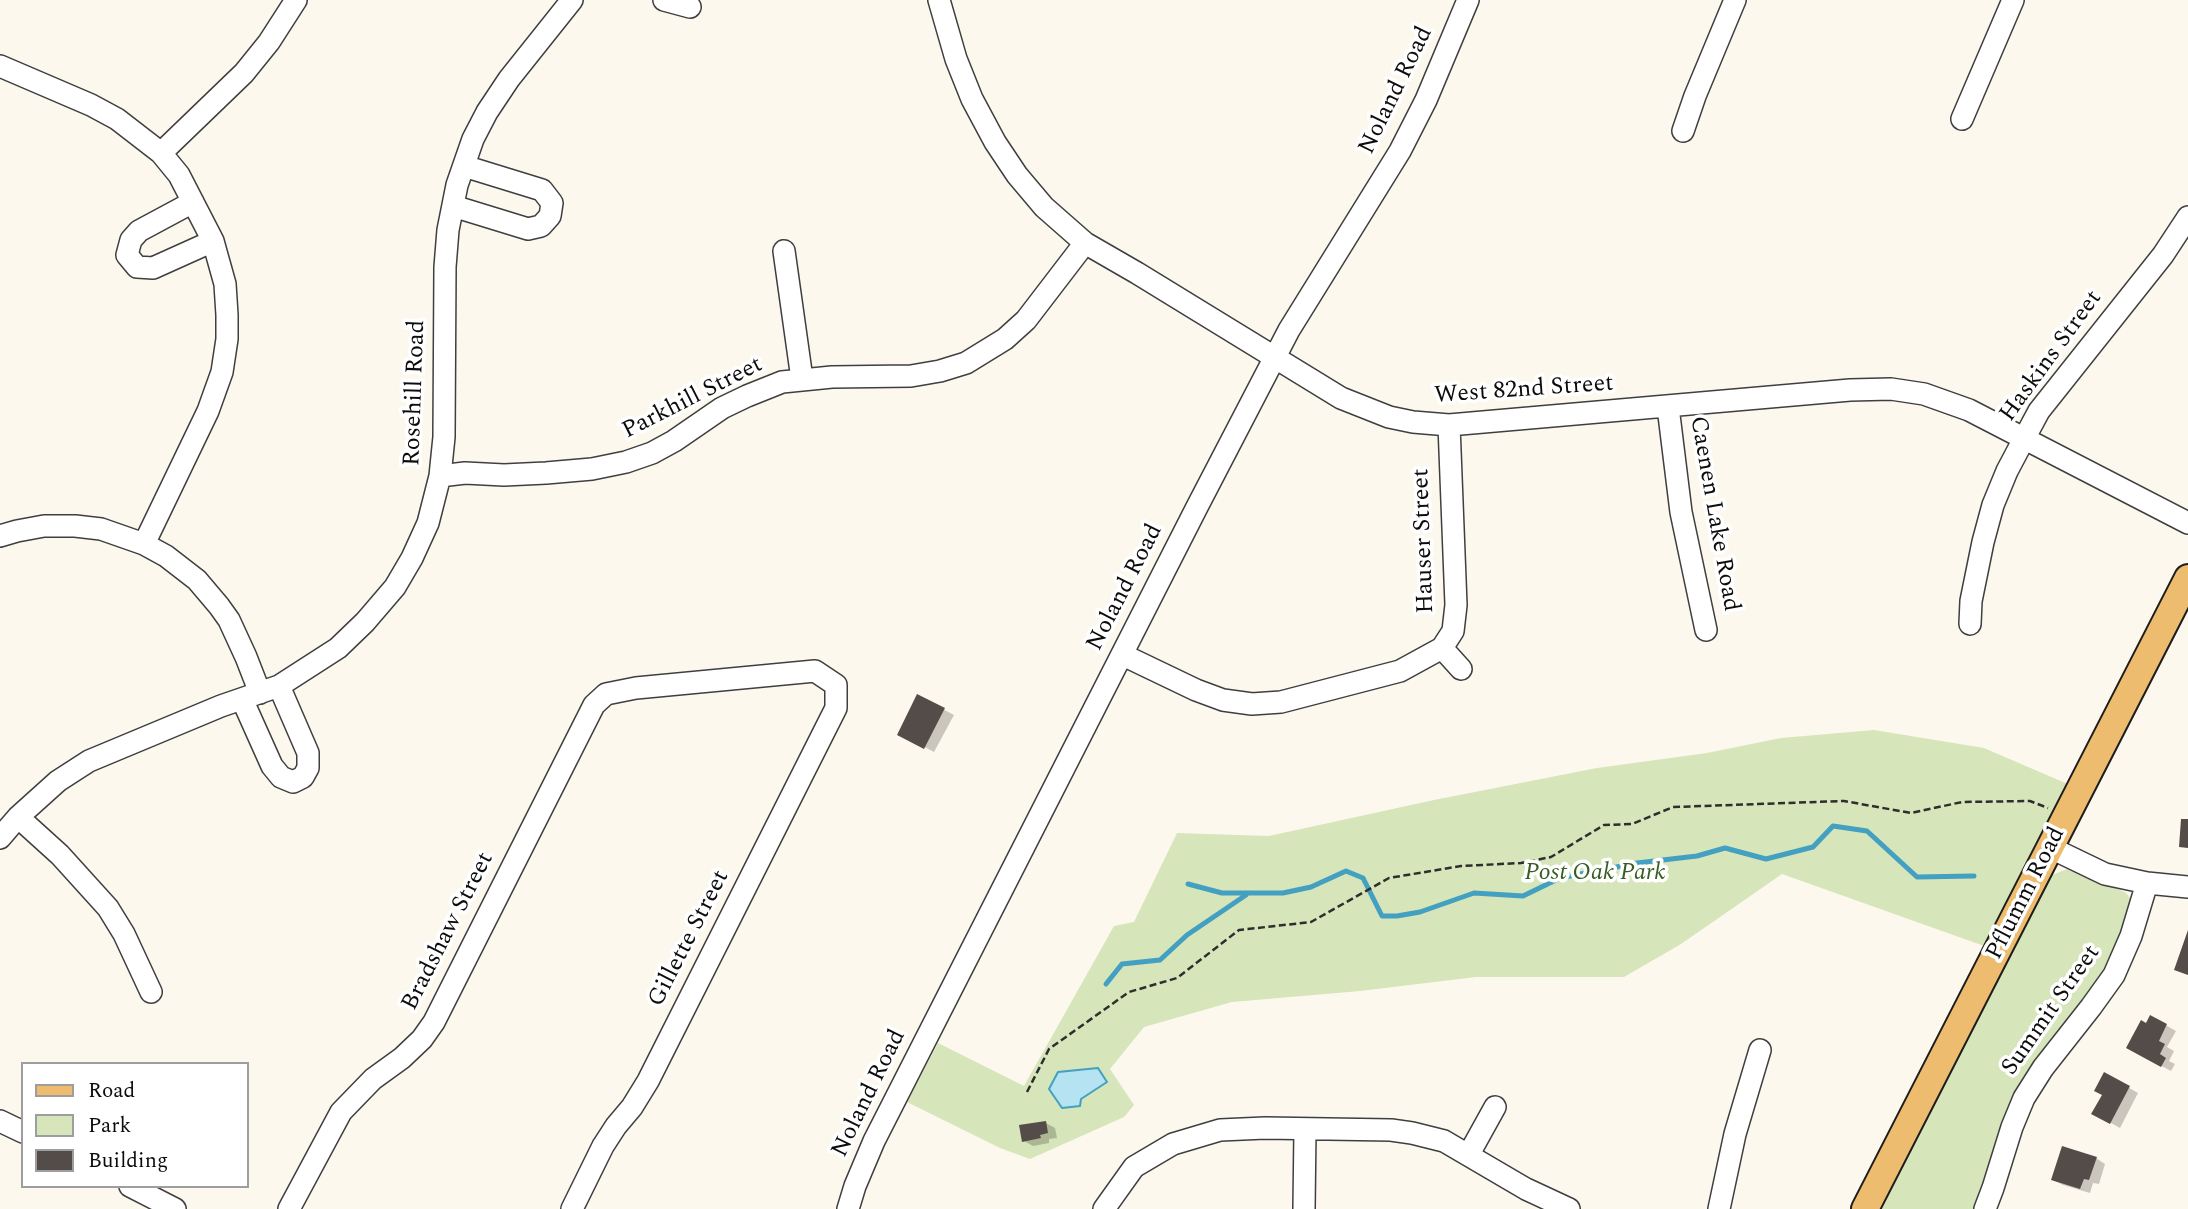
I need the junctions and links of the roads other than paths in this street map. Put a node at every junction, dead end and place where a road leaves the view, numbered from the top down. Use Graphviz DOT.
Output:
graph roads {
  1 [pos="296,0"];
  2 [pos="572,0"];
  3 [pos="664,0"];
  4 [pos="939,0"];
  5 [pos="1468,0"];
  6 [pos="1735,0"];
  7 [pos="2013,0"];
  8 [pos="690,7"];
  9 [pos="0,66"];
  10 [pos="1962,119"];
  11 [pos="1683,131"];
  12 [pos="162,153"];
  13 [pos="464,166"];
  14 [pos="193,202"];
  15 [pos="453,206"];
  16 [pos="2188,217"];
  17 [pos="213,241"];
  18 [pos="1085,243"];
  19 [pos="784,251"];
  20 [pos="1274,357"];
  21 [pos="802,379"];
  22 [pos="1668,407"];
  23 [pos="1449,425"];
  24 [pos="2025,438"];
  25 [pos="440,476"];
  26 [pos="2188,523"];
  27 [pos="0,536"];
  28 [pos="144,544"];
  29 [pos="2188,578"];
  30 [pos="1970,624"];
  31 [pos="1706,630"];
  32 [pos="1442,648"];
  33 [pos="1123,654"];
  34 [pos="1461,669"];
  35 [pos="836,685"];
  36 [pos="261,693"];
  37 [pos="18,817"];
  38 [pos="0,838"];
  39 [pos="2051,848"];
  40 [pos="2147,883"];
  41 [pos="2188,887"];
  42 [pos="150,992"];
  43 [pos="1760,1050"];
  44 [pos="1495,1107"];
  45 [pos="0,1121"];
  46 [pos="1305,1129"];
  47 [pos="21,1131"];
  48 [pos="1469,1154"];
  49 [pos="134,1188"];
  50 [pos="175,1209"];
  51 [pos="289,1209"];
  52 [pos="572,1209"];
  53 [pos="848,1209"];
  54 [pos="1104,1209"];
  55 [pos="1304,1209"];
  56 [pos="1569,1209"];
  57 [pos="1719,1209"];
  58 [pos="1864,1209"];
  59 [pos="1985,1209"];
  1 -- 12 [label="street"];
  2 -- 13 [label="street, Rosehill Road"];
  3 -- 8 [label="street"];
  4 -- 18 [label="street, West 82nd Street"];
  5 -- 20 [label="street, Noland Road"];
  6 -- 11 [label="street"];
  7 -- 10 [label="street"];
  9 -- 12 [label="street"];
  12 -- 14 [label="street"];
  13 -- 15 [label="street, Rosehill Road"];
  13 -- 15 [label="street"];
  14 -- 17 [label="street"];
  14 -- 17 [label="street"];
  15 -- 25 [label="street, Rosehill Road"];
  16 -- 24 [label="street, Haskins Street"];
  17 -- 28 [label="street"];
  18 -- 20 [label="street, West 82nd Street"];
  18 -- 21 [label="street, Parkhill Street"];
  19 -- 21 [label="street"];
  20 -- 23 [label="street, West 82nd Street"];
  20 -- 33 [label="street, Noland Road"];
  21 -- 25 [label="street, Parkhill Street"];
  22 -- 23 [label="street, West 82nd Street"];
  22 -- 24 [label="street, West 82nd Street"];
  22 -- 31 [label="street, Caenen Lake Road"];
  23 -- 32 [label="street, Hauser Street"];
  24 -- 26 [label="street, West 82nd Street"];
  24 -- 30 [label="street, Haskins Street"];
  25 -- 36 [label="street, Rosehill Road"];
  27 -- 28 [label="street"];
  28 -- 36 [label="street"];
  29 -- 39 [label="main road, Pflumm Road"];
  32 -- 33 [label="street, Hauser Street"];
  32 -- 34 [label="street"];
  33 -- 53 [label="street, Noland Road"];
  35 -- 51 [label="street, Bradshaw Street"];
  35 -- 52 [label="street, Gillette Street"];
  36 -- 37 [label="street, Rosehill Road"];
  37 -- 38 [label="street, Rosehill Road"];
  37 -- 42 [label="street"];
  39 -- 40 [label="street"];
  39 -- 58 [label="main road, Pflumm Road"];
  40 -- 41 [label="street"];
  40 -- 59 [label="street, Summit Street"];
  43 -- 57 [label="street"];
  44 -- 48 [label="street"];
  45 -- 47 [label="street"];
  46 -- 48 [label="street"];
  46 -- 54 [label="street"];
  46 -- 55 [label="street"];
  48 -- 56 [label="street"];
  49 -- 50 [label="street"];
}
